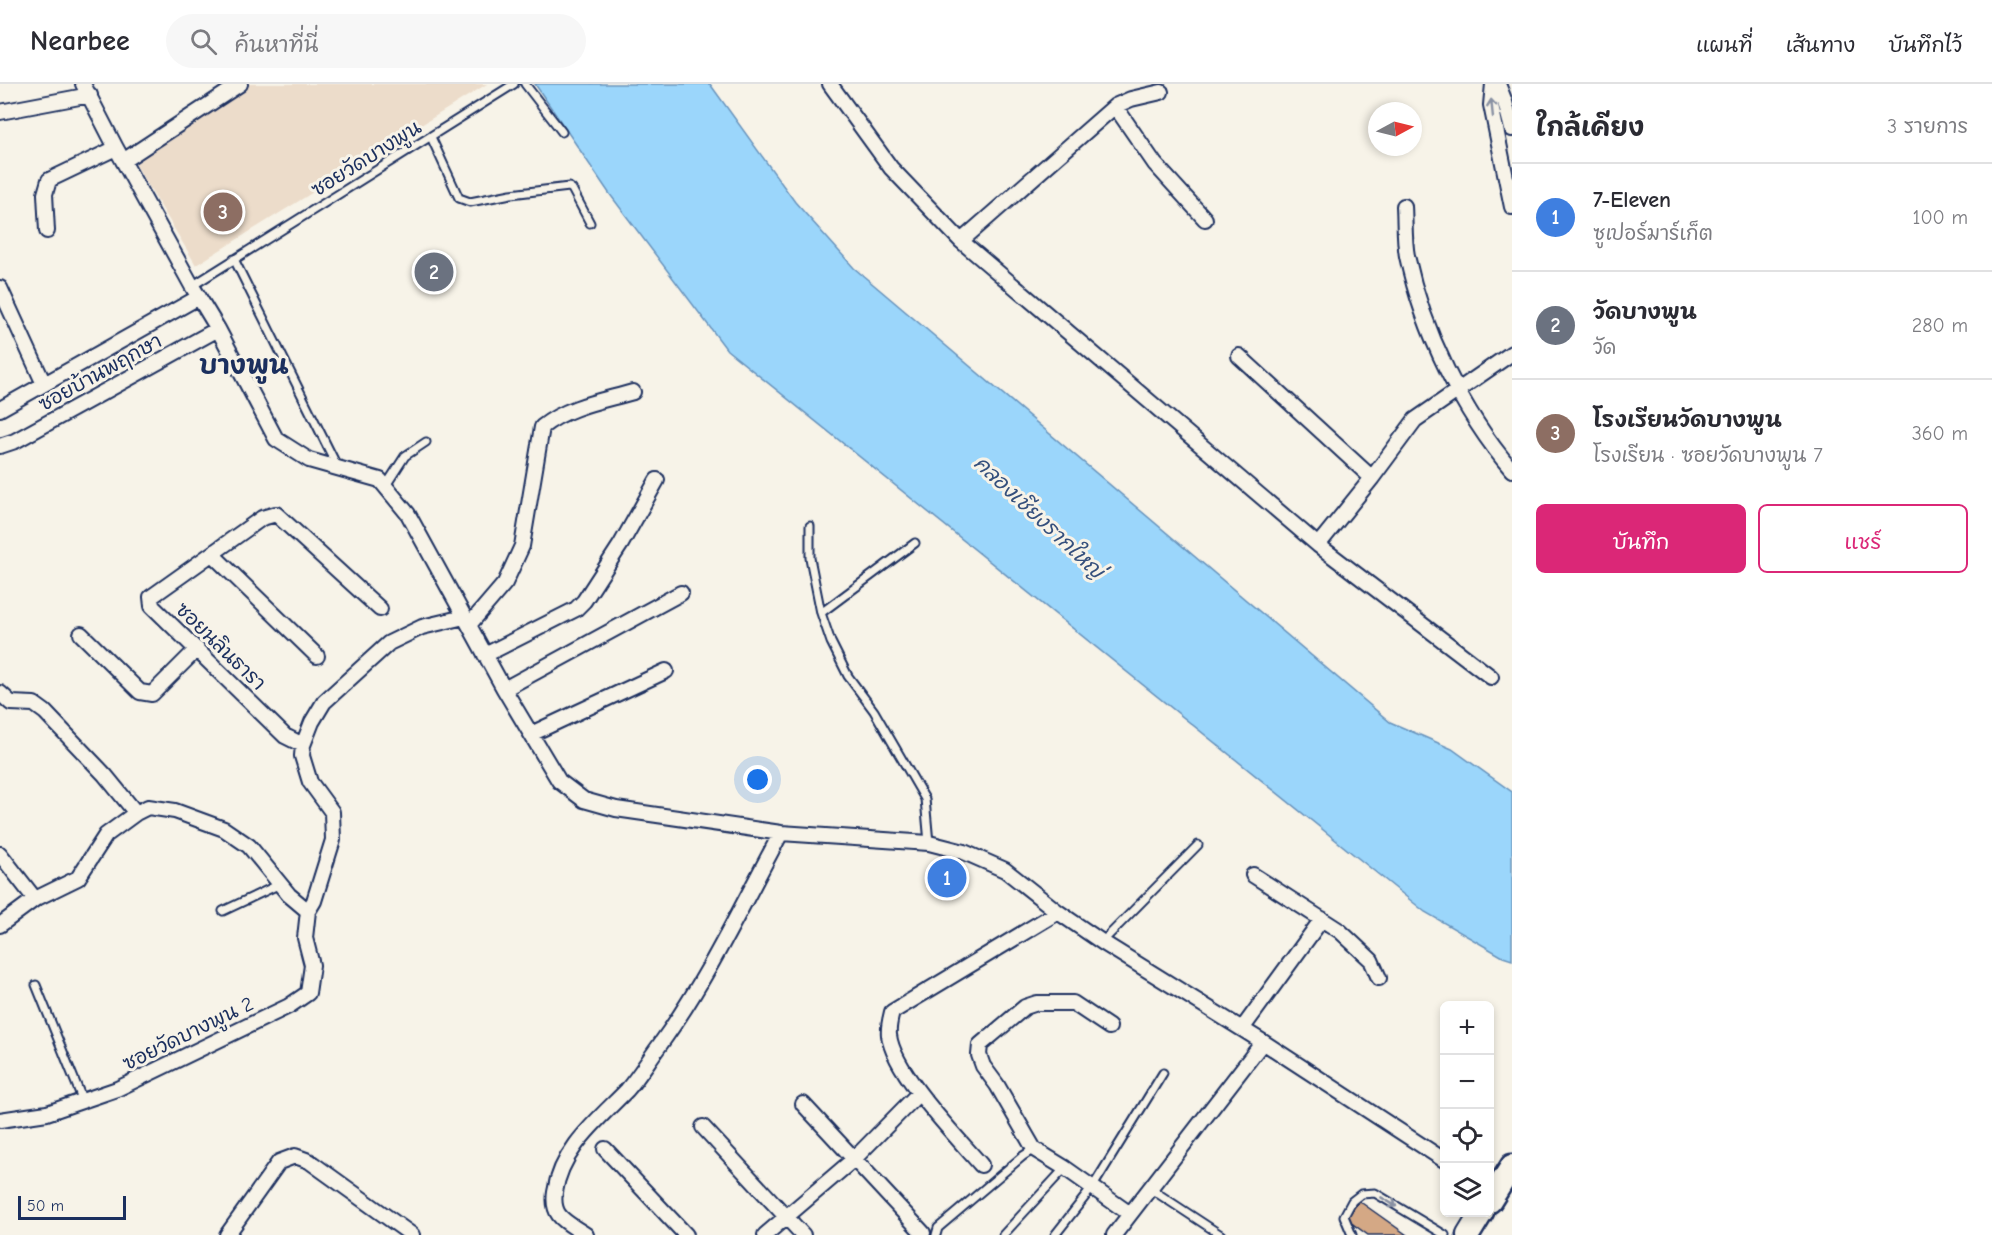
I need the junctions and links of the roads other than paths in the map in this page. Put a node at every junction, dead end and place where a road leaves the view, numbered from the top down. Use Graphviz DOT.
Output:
graph roads {
  1 [pos="240,84"];
  2 [pos="514,84"];
  3 [pos="525,84"];
  4 [pos="830,84"];
  5 [pos="1493,84"];
  6 [pos="1498,84"];
  7 [pos="86,89"];
  8 [pos="1161,92"];
  9 [pos="1115,106"];
  10 [pos="0,112"];
  11 [pos="1512,129"];
  12 [pos="562,132"];
  13 [pos="431,137"];
  14 [pos="116,148"];
  15 [pos="123,161"];
  16 [pos="1404,206"];
  17 [pos="1512,207"];
  18 [pos="1205,219"];
  19 [pos="590,223"];
  20 [pos="47,231"];
  21 [pos="961,241"];
  22 [pos="234,259"];
  23 [pos="0,288"];
  24 [pos="195,292"];
  25 [pos="218,329"];
  26 [pos="1512,353"];
  27 [pos="1239,356"];
  28 [pos="44,384"];
  29 [pos="1458,390"];
  30 [pos="633,392"];
  31 [pos="0,409"];
  32 [pos="426,442"];
  33 [pos="0,446"];
  34 [pos="338,469"];
  35 [pos="1512,470"];
  36 [pos="1372,478"];
  37 [pos="657,480"];
  38 [pos="385,487"];
  39 [pos="810,526"];
  40 [pos="915,543"];
  41 [pos="1317,545"];
  42 [pos="212,554"];
  43 [pos="681,593"];
  44 [pos="380,609"];
  45 [pos="821,613"];
  46 [pos="467,621"];
  47 [pos="81,634"];
  48 [pos="197,649"];
  49 [pos="485,655"];
  50 [pos="317,656"];
  51 [pos="666,670"];
  52 [pos="1491,678"];
  53 [pos="504,689"];
  54 [pos="0,693"];
  55 [pos="531,734"];
  56 [pos="303,745"];
  57 [pos="136,813"];
  58 [pos="781,834"];
  59 [pos="930,843"];
  60 [pos="1198,845"];
  61 [pos="0,854"];
  62 [pos="1253,875"];
  63 [pos="280,884"];
  64 [pos="35,899"];
  65 [pos="223,911"];
  66 [pos="308,911"];
  67 [pos="1058,912"];
  68 [pos="1322,919"];
  69 [pos="0,925"];
  70 [pos="1102,942"];
  71 [pos="1379,978"];
  72 [pos="36,985"];
  73 [pos="1109,1027"];
  74 [pos="1242,1029"];
  75 [pos="1263,1042"];
  76 [pos="1164,1073"];
  77 [pos="919,1093"];
  78 [pos="83,1101"];
  79 [pos="803,1104"];
  80 [pos="1,1117"];
  81 [pos="703,1128"];
  82 [pos="605,1149"];
  83 [pos="1034,1149"];
  84 [pos="1440,1157"];
  85 [pos="854,1159"];
  86 [pos="981,1165"];
  87 [pos="1512,1166"];
  88 [pos="1065,1168"];
  89 [pos="1092,1188"];
  90 [pos="1151,1189"];
  91 [pos="1494,1190"];
  92 [pos="1130,1214"];
  93 [pos="786,1217"];
  94 [pos="1479,1217"];
  95 [pos="930,1234"];
  96 [pos="227,1235"];
  97 [pos="412,1235"];
  98 [pos="586,1235"];
  99 [pos="686,1235"];
  100 [pos="765,1235"];
  101 [pos="803,1235"];
  102 [pos="1003,1235"];
  103 [pos="1055,1235"];
  104 [pos="1114,1235"];
  105 [pos="1221,1235"];
  106 [pos="1352,1235"];
  107 [pos="1445,1235"];
  108 [pos="1468,1235"];
  1 -- 15 [label="street"];
  2 -- 13 [label="lane, ซอยวัดบางพูน"];
  3 -- 12 [label="lane"];
  4 -- 21 [label="street"];
  17 -- 5 [label="street, one-way"];
  6 -- 11 [label="street"];
  7 -- 10 [label="street"];
  7 -- 14 [label="street"];
  8 -- 9 [label="street"];
  9 -- 18 [label="street"];
  9 -- 21 [label="street"];
  13 -- 19 [label="lane"];
  13 -- 22 [label="lane, ซอยวัดบางพูน"];
  14 -- 15 [label="street"];
  14 -- 20 [label="street"];
  15 -- 24 [label="street"];
  16 -- 29 [label="street"];
  21 -- 41 [label="street"];
  22 -- 24 [label="lane, ซอยวัดบางพูน"];
  22 -- 34 [label="lane"];
  23 -- 28 [label="street"];
  24 -- 25 [label="street"];
  24 -- 28 [label="street"];
  25 -- 33 [label="street, ซอยบ้านพฤกษา"];
  25 -- 34 [label="street"];
  26 -- 29 [label="street"];
  27 -- 36 [label="street"];
  28 -- 31 [label="street"];
  29 -- 35 [label="street"];
  29 -- 36 [label="street"];
  30 -- 46 [label="street"];
  32 -- 38 [label="lane"];
  34 -- 38 [label="street"];
  36 -- 41 [label="street"];
  37 -- 49 [label="street"];
  38 -- 46 [label="street"];
  39 -- 45 [label="lane"];
  40 -- 45 [label="lane"];
  41 -- 52 [label="street"];
  42 -- 44 [label="street, ซอยนลินธารา"];
  42 -- 48 [label="street, ซอยนลินธารา"];
  42 -- 50 [label="street"];
  43 -- 53 [label="street"];
  45 -- 59 [label="lane"];
  46 -- 49 [label="street"];
  46 -- 56 [label="street"];
  47 -- 48 [label="street"];
  48 -- 56 [label="street, ซอยนลินธารา"];
  49 -- 53 [label="street"];
  51 -- 55 [label="street"];
  53 -- 55 [label="street"];
  54 -- 57 [label="street"];
  55 -- 58 [label="street"];
  56 -- 66 [label="street, ซอยวัดบางพูน 2"];
  57 -- 63 [label="street"];
  57 -- 64 [label="street"];
  58 -- 59 [label="street"];
  58 -- 98 [label="street"];
  59 -- 67 [label="street"];
  60 -- 70 [label="lane"];
  61 -- 64 [label="street"];
  62 -- 68 [label="street"];
  63 -- 65 [label="lane"];
  63 -- 66 [label="street"];
  64 -- 69 [label="street"];
  66 -- 78 [label="street, ซอยวัดบางพูน 2"];
  67 -- 70 [label="street"];
  67 -- 77 [label="street"];
  68 -- 71 [label="street"];
  68 -- 74 [label="street"];
  70 -- 74 [label="street"];
  72 -- 78 [label="lane"];
  73 -- 83 [label="street"];
  74 -- 75 [label="street"];
  75 -- 84 [label="street"];
  75 -- 90 [label="street"];
  76 -- 89 [label="lane"];
  77 -- 85 [label="street"];
  77 -- 86 [label="street"];
  78 -- 80 [label="street, ซอยวัดบางพูน 2"];
  79 -- 85 [label="street"];
  81 -- 93 [label="street"];
  82 -- 99 [label="street"];
  83 -- 88 [label="street"];
  83 -- 95 [label="lane"];
  85 -- 93 [label="street"];
  85 -- 95 [label="street"];
  87 -- 91 [label="main road"];
  88 -- 89 [label="street"];
  88 -- 102 [label="lane"];
  89 -- 92 [label="street"];
  89 -- 103 [label="lane"];
  90 -- 92 [label="street"];
  90 -- 105 [label="lane"];
  92 -- 104 [label="street"];
  93 -- 100 [label="street"];
  93 -- 101 [label="street"];
  94 -- 108 [label="main road"];
  96 -- 97 [label="street"];
  106 -- 107 [label="lane, one-way"];
}
